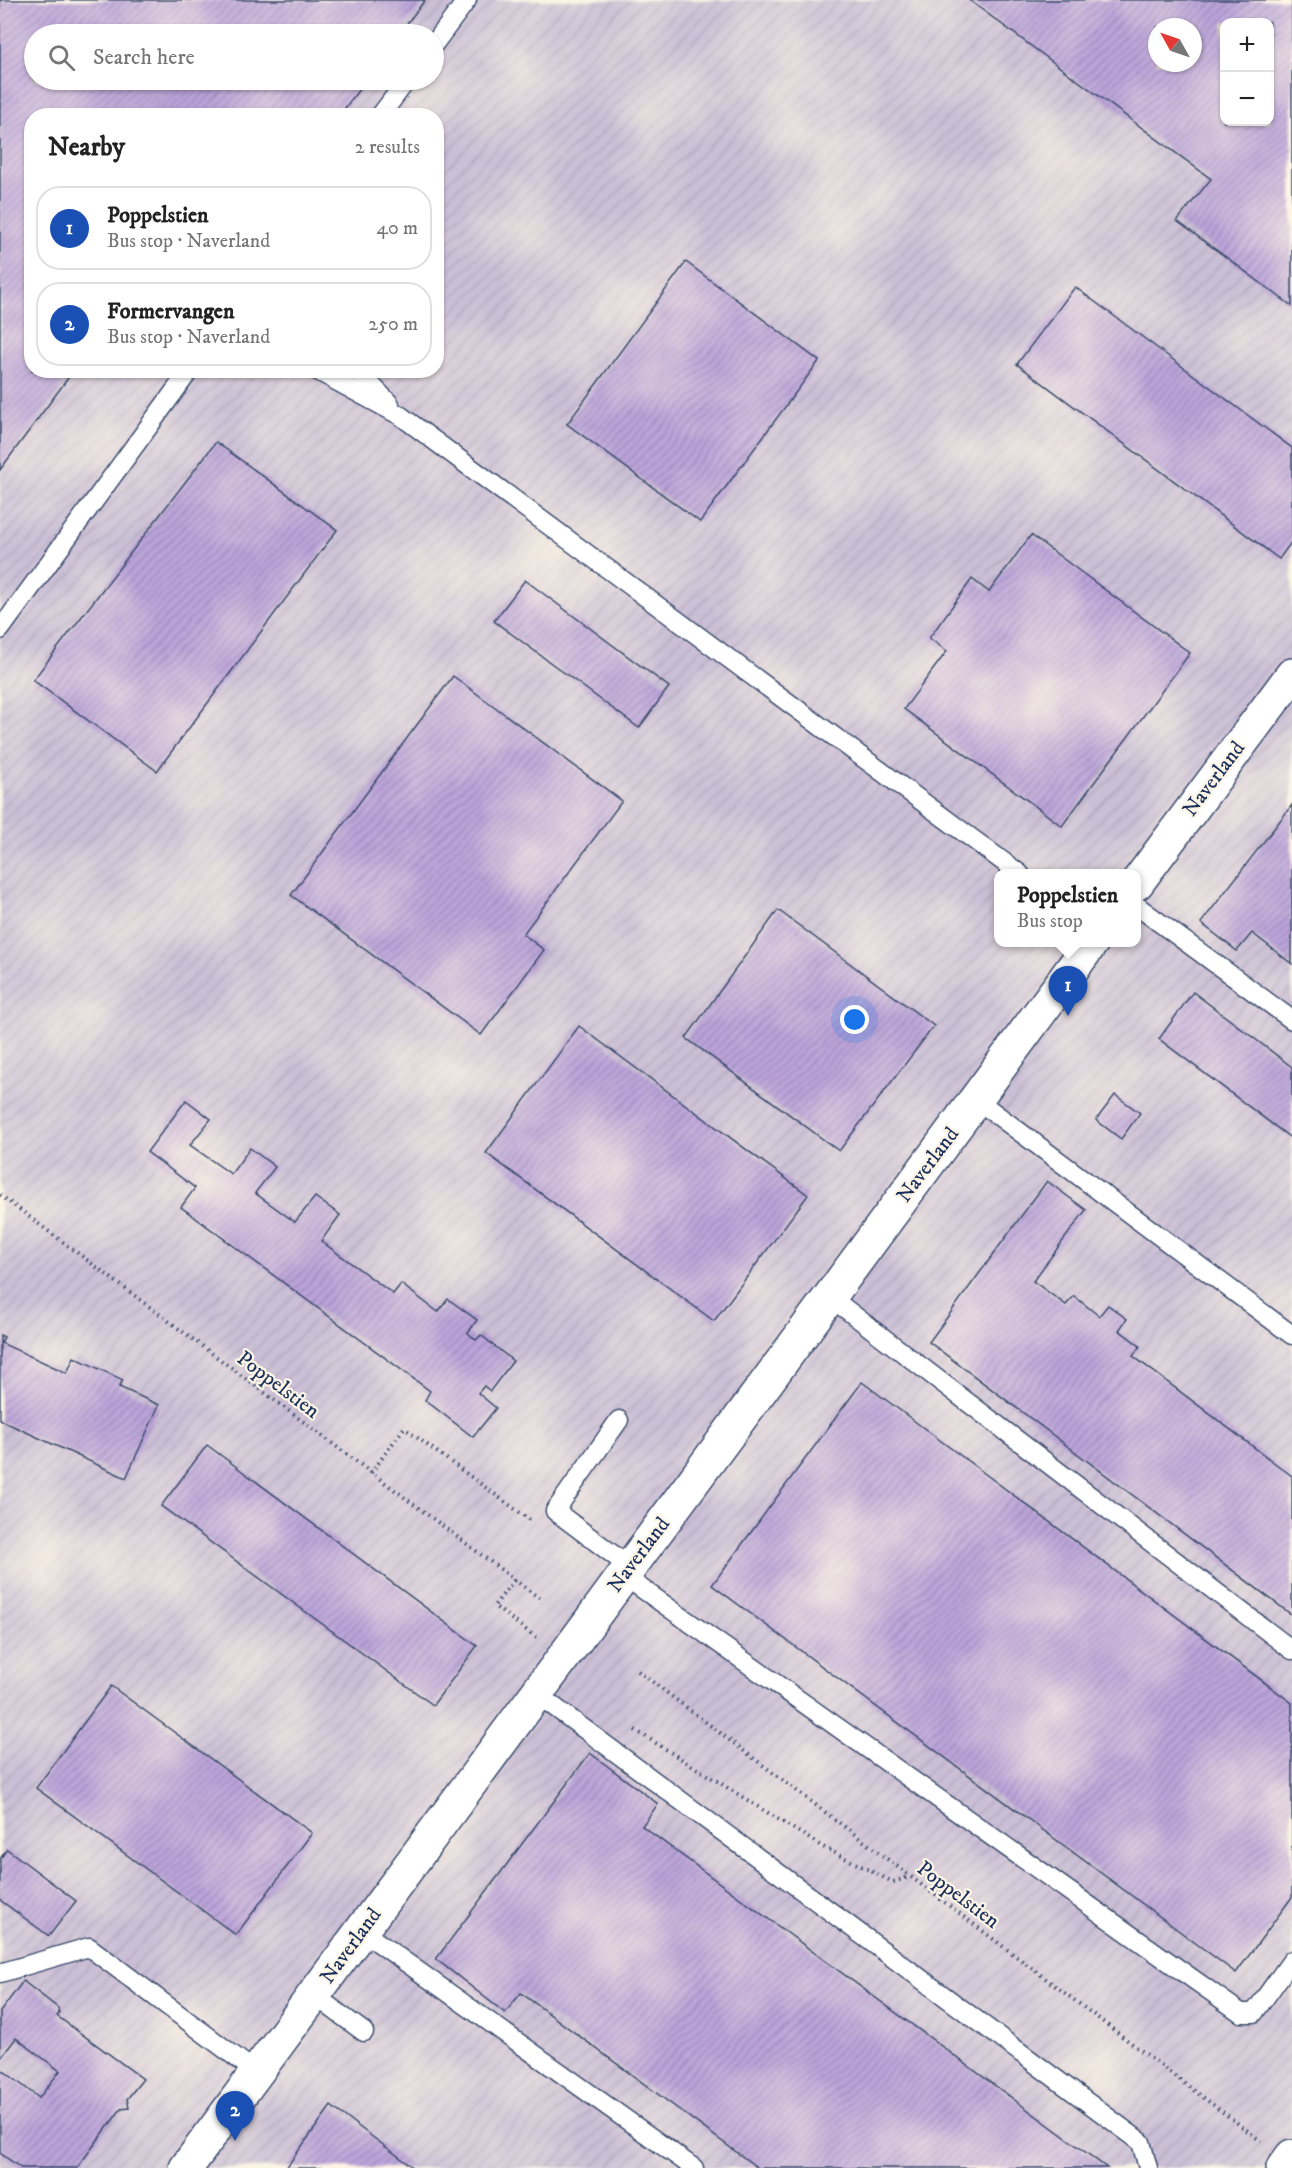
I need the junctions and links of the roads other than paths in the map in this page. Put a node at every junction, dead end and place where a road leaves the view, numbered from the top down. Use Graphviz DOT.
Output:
graph roads {
  1 [pos="467,0"];
  2 [pos="444,31"];
  3 [pos="400,90"];
  4 [pos="386,108"];
  5 [pos="184,378"];
  6 [pos="331,378"];
  7 [pos="365,378"];
  8 [pos="401,416"];
  9 [pos="0,630"];
  10 [pos="1292,675"];
  11 [pos="1015,869"];
  12 [pos="1141,878"];
  13 [pos="1141,909"];
  14 [pos="1088,947"];
  15 [pos="1292,1020"];
  16 [pos="977,1100"];
  17 [pos="830,1297"];
  18 [pos="1292,1335"];
  19 [pos="619,1420"];
  20 [pos="627,1572"];
  21 [pos="1292,1650"];
  22 [pos="537,1694"];
  23 [pos="362,1931"];
  24 [pos="1292,1959"];
  25 [pos="0,1973"];
  26 [pos="314,1995"];
  27 [pos="364,2032"];
  28 [pos="256,2073"];
  29 [pos="1292,2156"];
  30 [pos="186,2168"];
  31 [pos="694,2168"];
  32 [pos="1148,2168"];
  33 [pos="1283,2168"];
  1 -- 2 [label="lane"];
  3 -- 4 [label="lane"];
  5 -- 9 [label="lane"];
  6 -- 8 [label="lane"];
  7 -- 8 [label="lane"];
  8 -- 11 [label="lane"];
  10 -- 12 [label="street, Naverland"];
  13 -- 15 [label="lane"];
  14 -- 16 [label="street, Naverland"];
  16 -- 17 [label="street, Naverland"];
  16 -- 18 [label="lane"];
  17 -- 20 [label="street, Naverland"];
  17 -- 21 [label="lane"];
  19 -- 20 [label="lane"];
  20 -- 22 [label="street, Naverland"];
  20 -- 24 [label="lane"];
  22 -- 23 [label="street, Naverland"];
  22 -- 32 [label="lane"];
  23 -- 26 [label="street, Naverland"];
  23 -- 31 [label="lane"];
  25 -- 28 [label="lane"];
  26 -- 27 [label="lane"];
  26 -- 28 [label="street, Naverland"];
  28 -- 30 [label="street, Naverland"];
  29 -- 33 [label="street"];
}
